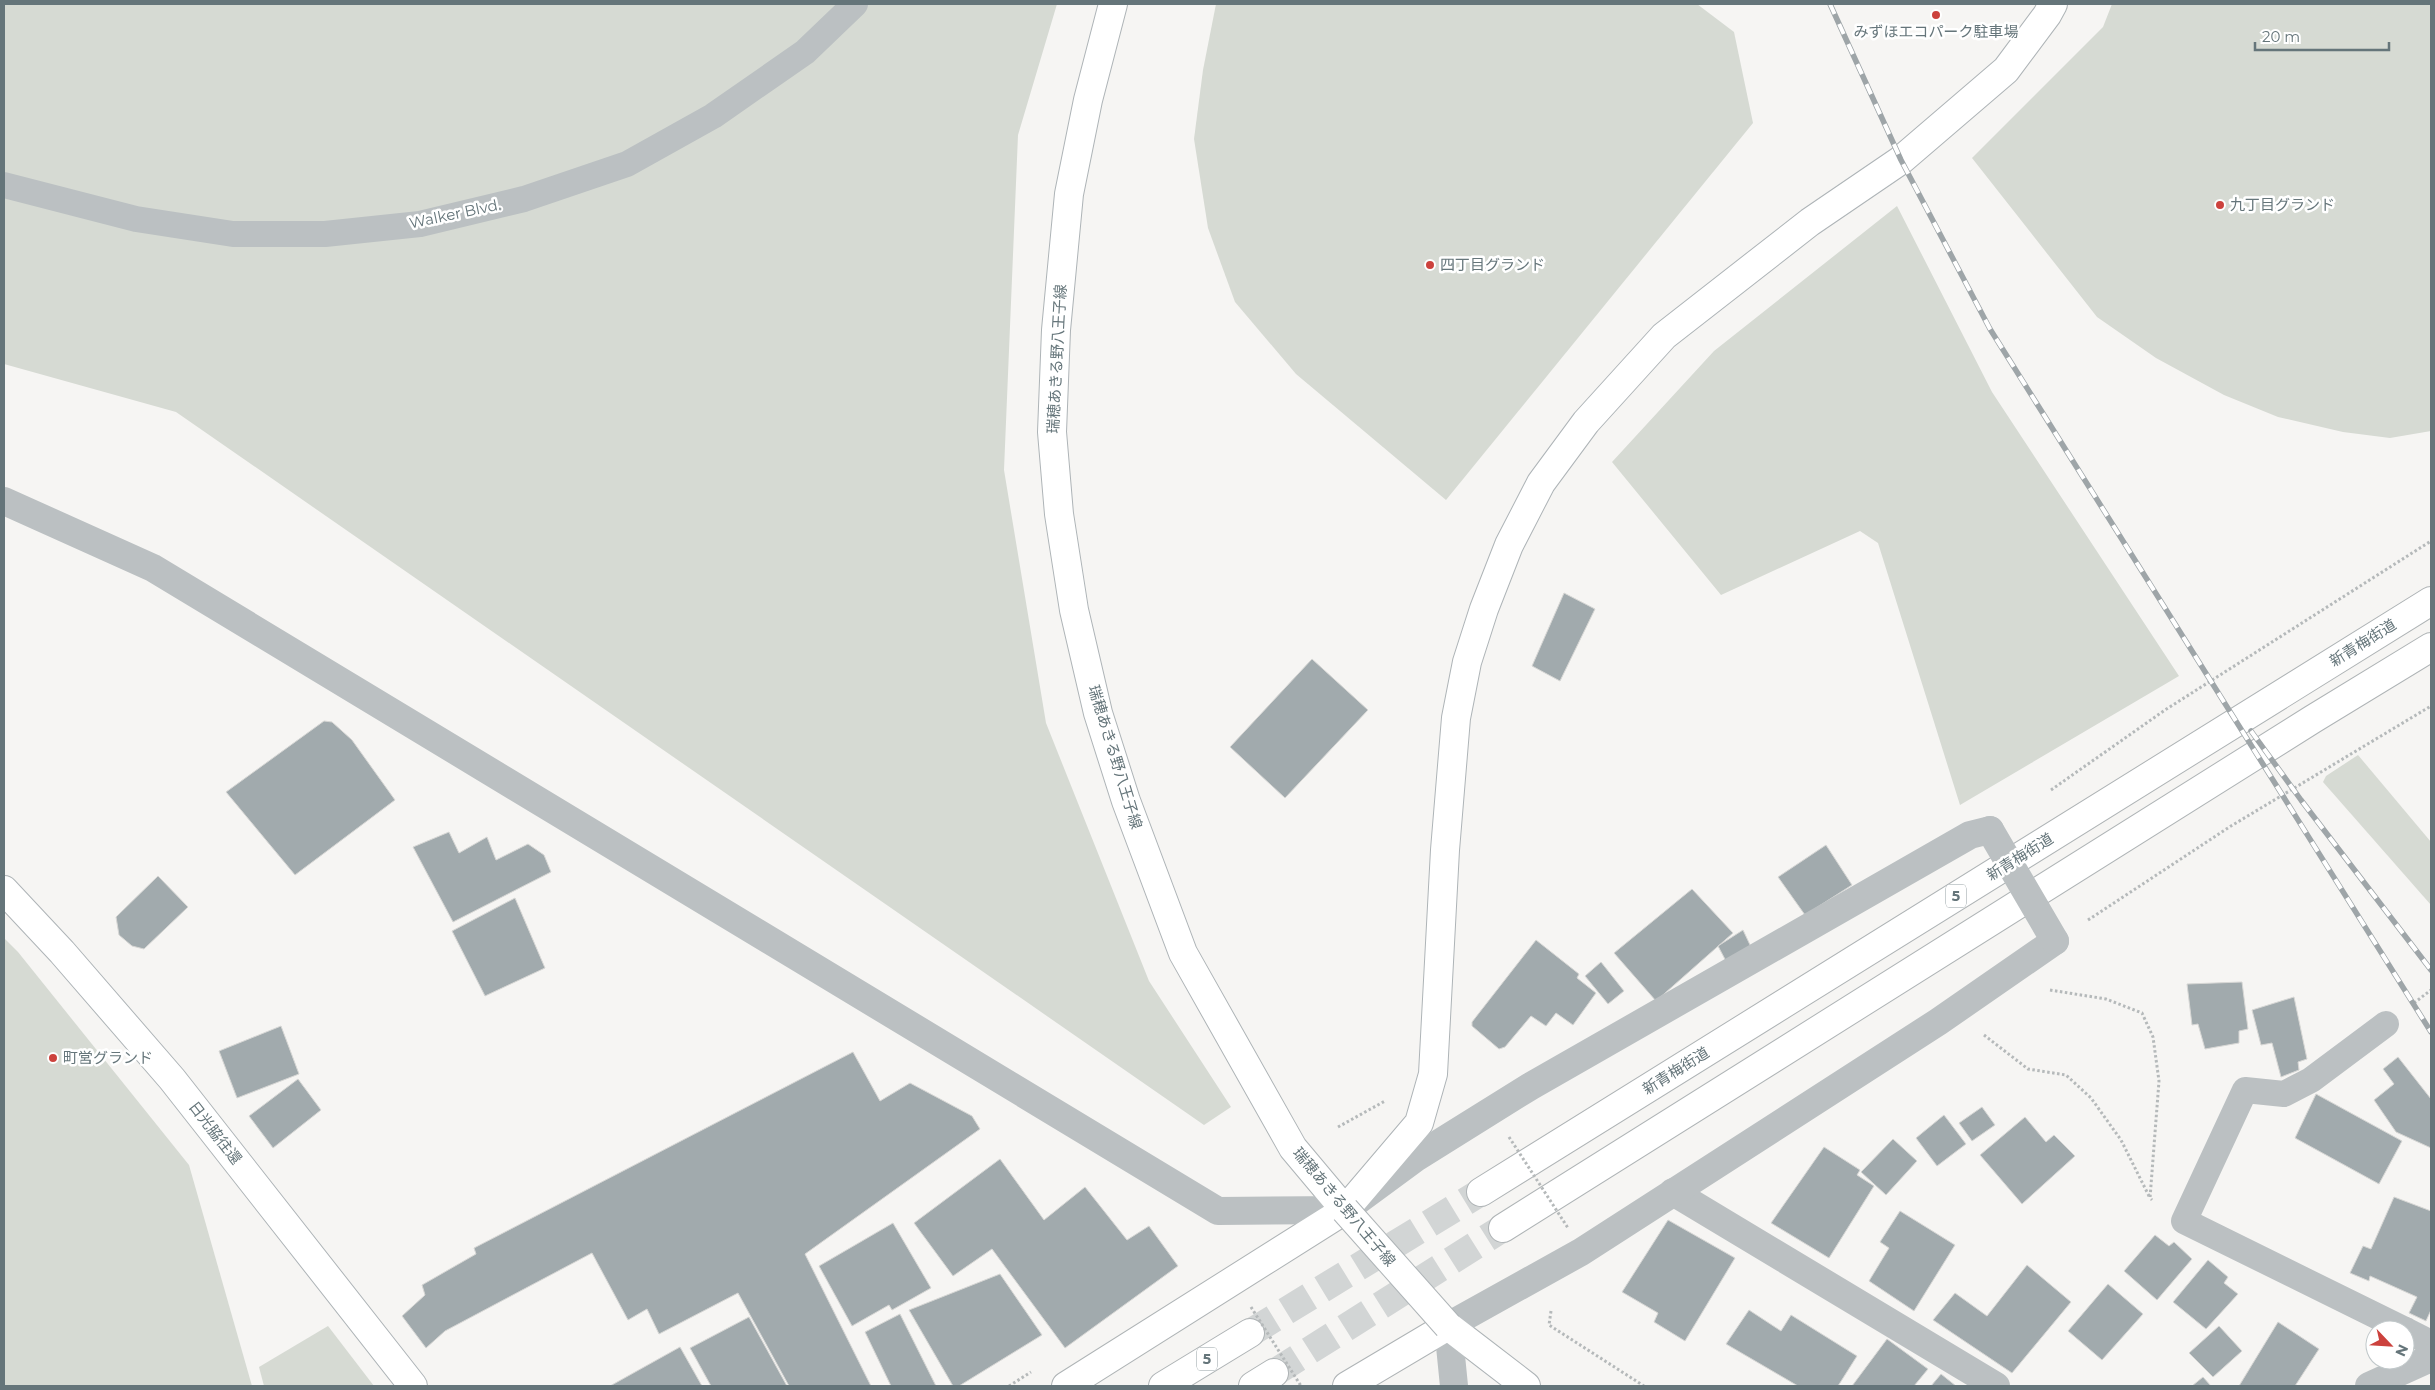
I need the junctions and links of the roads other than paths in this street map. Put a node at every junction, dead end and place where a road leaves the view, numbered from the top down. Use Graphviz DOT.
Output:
graph roads {
  1 [pos="855,4"];
  2 [pos="1113,4"];
  3 [pos="2053,4"];
  4 [pos="4,185"];
  5 [pos="4,501"];
  6 [pos="2431,601"];
  7 [pos="2431,647"];
  8 [pos="4,890"];
  9 [pos="2386,1024"];
  10 [pos="1481,1192"];
  11 [pos="1673,1192"];
  12 [pos="1345,1210"];
  13 [pos="1503,1228"];
  14 [pos="1250,1320"];
  15 [pos="2385,1320"];
  16 [pos="1448,1326"];
  17 [pos="2415,1335"];
  18 [pos="2431,1343"];
  19 [pos="2431,1358"];
  20 [pos="413,1386"];
  21 [pos="1066,1386"];
  22 [pos="1163,1386"];
  23 [pos="1347,1386"];
  24 [pos="1454,1386"];
  25 [pos="1526,1386"];
  26 [pos="1996,1386"];
  27 [pos="2369,1386"];
  1 -- 4 [label="lane, Walker Blvd."];
  2 -- 12 [label="main road, 瑞穂あきる野八王子線"];
  3 -- 12 [label="main road"];
  5 -- 12 [label="street"];
  6 -- 10 [label="main road, 新青梅街道 / 5"];
  7 -- 13 [label="main road"];
  8 -- 20 [label="main road, 日光脇往還"];
  9 -- 15 [label="lane"];
  11 -- 12 [label="street, bridge"];
  11 -- 16 [label="street"];
  11 -- 26 [label="street"];
  12 -- 16 [label="main road, 瑞穂あきる野八王子線, bridge"];
  12 -- 21 [label="main road"];
  14 -- 22 [label="main road, 5"];
  16 -- 23 [label="main road"];
  16 -- 24 [label="street"];
  16 -- 25 [label="main road, 瑞穂あきる野八王子線"];
  17 -- 18 [label="lane"];
  19 -- 27 [label="street"];
}
